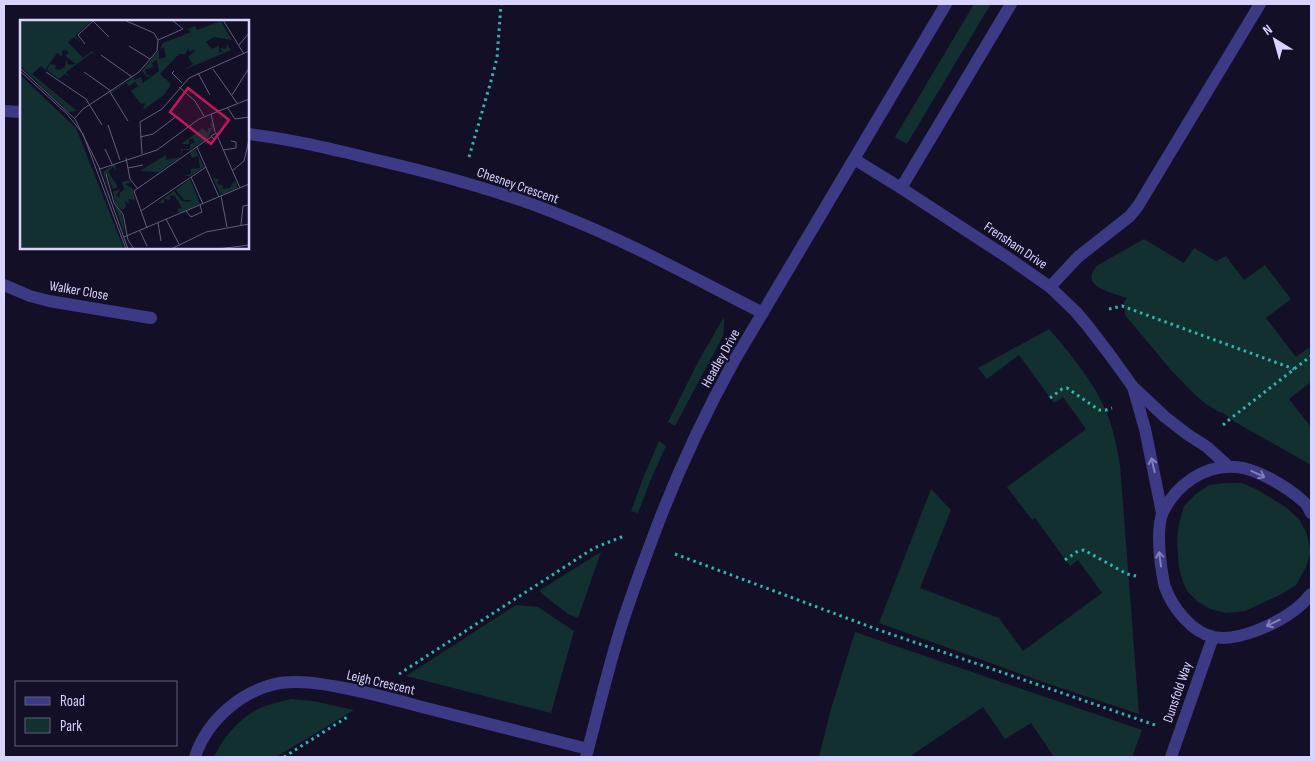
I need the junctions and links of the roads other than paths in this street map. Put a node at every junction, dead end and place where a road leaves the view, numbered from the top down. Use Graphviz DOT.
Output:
graph roads {
  1 [pos="946,4"];
  2 [pos="1011,4"];
  3 [pos="1260,4"];
  4 [pos="4,111"];
  5 [pos="20,112"];
  6 [pos="249,134"];
  7 [pos="854,159"];
  8 [pos="901,188"];
  9 [pos="4,285"];
  10 [pos="1050,287"];
  11 [pos="762,313"];
  12 [pos="151,318"];
  13 [pos="1132,388"];
  14 [pos="1228,466"];
  15 [pos="1310,508"];
  16 [pos="1162,513"];
  17 [pos="1311,594"];
  18 [pos="1212,637"];
  19 [pos="587,753"];
  20 [pos="195,757"];
  21 [pos="1171,757"];
  1 -- 7 [label="street, Headley Drive"];
  2 -- 8 [label="street"];
  3 -- 10 [label="street"];
  4 -- 5 [label="street"];
  6 -- 11 [label="street, Chesney Crescent"];
  7 -- 8 [label="street, Frensham Drive"];
  7 -- 11 [label="street, Headley Drive"];
  8 -- 10 [label="street, Frensham Drive"];
  9 -- 12 [label="street, Walker Close"];
  10 -- 13 [label="street, Frensham Drive"];
  11 -- 19 [label="street, Headley Drive"];
  13 -- 14 [label="street, Frensham Drive"];
  16 -- 13 [label="street, Frensham Drive, one-way"];
  14 -- 15 [label="street, Frensham Drive, one-way"];
  14 -- 16 [label="street, Frensham Drive"];
  18 -- 16 [label="street, Frensham Drive, one-way"];
  17 -- 18 [label="street, one-way"];
  18 -- 21 [label="street, Dunsfold Way"];
  19 -- 20 [label="street, Leigh Crescent"];
}
